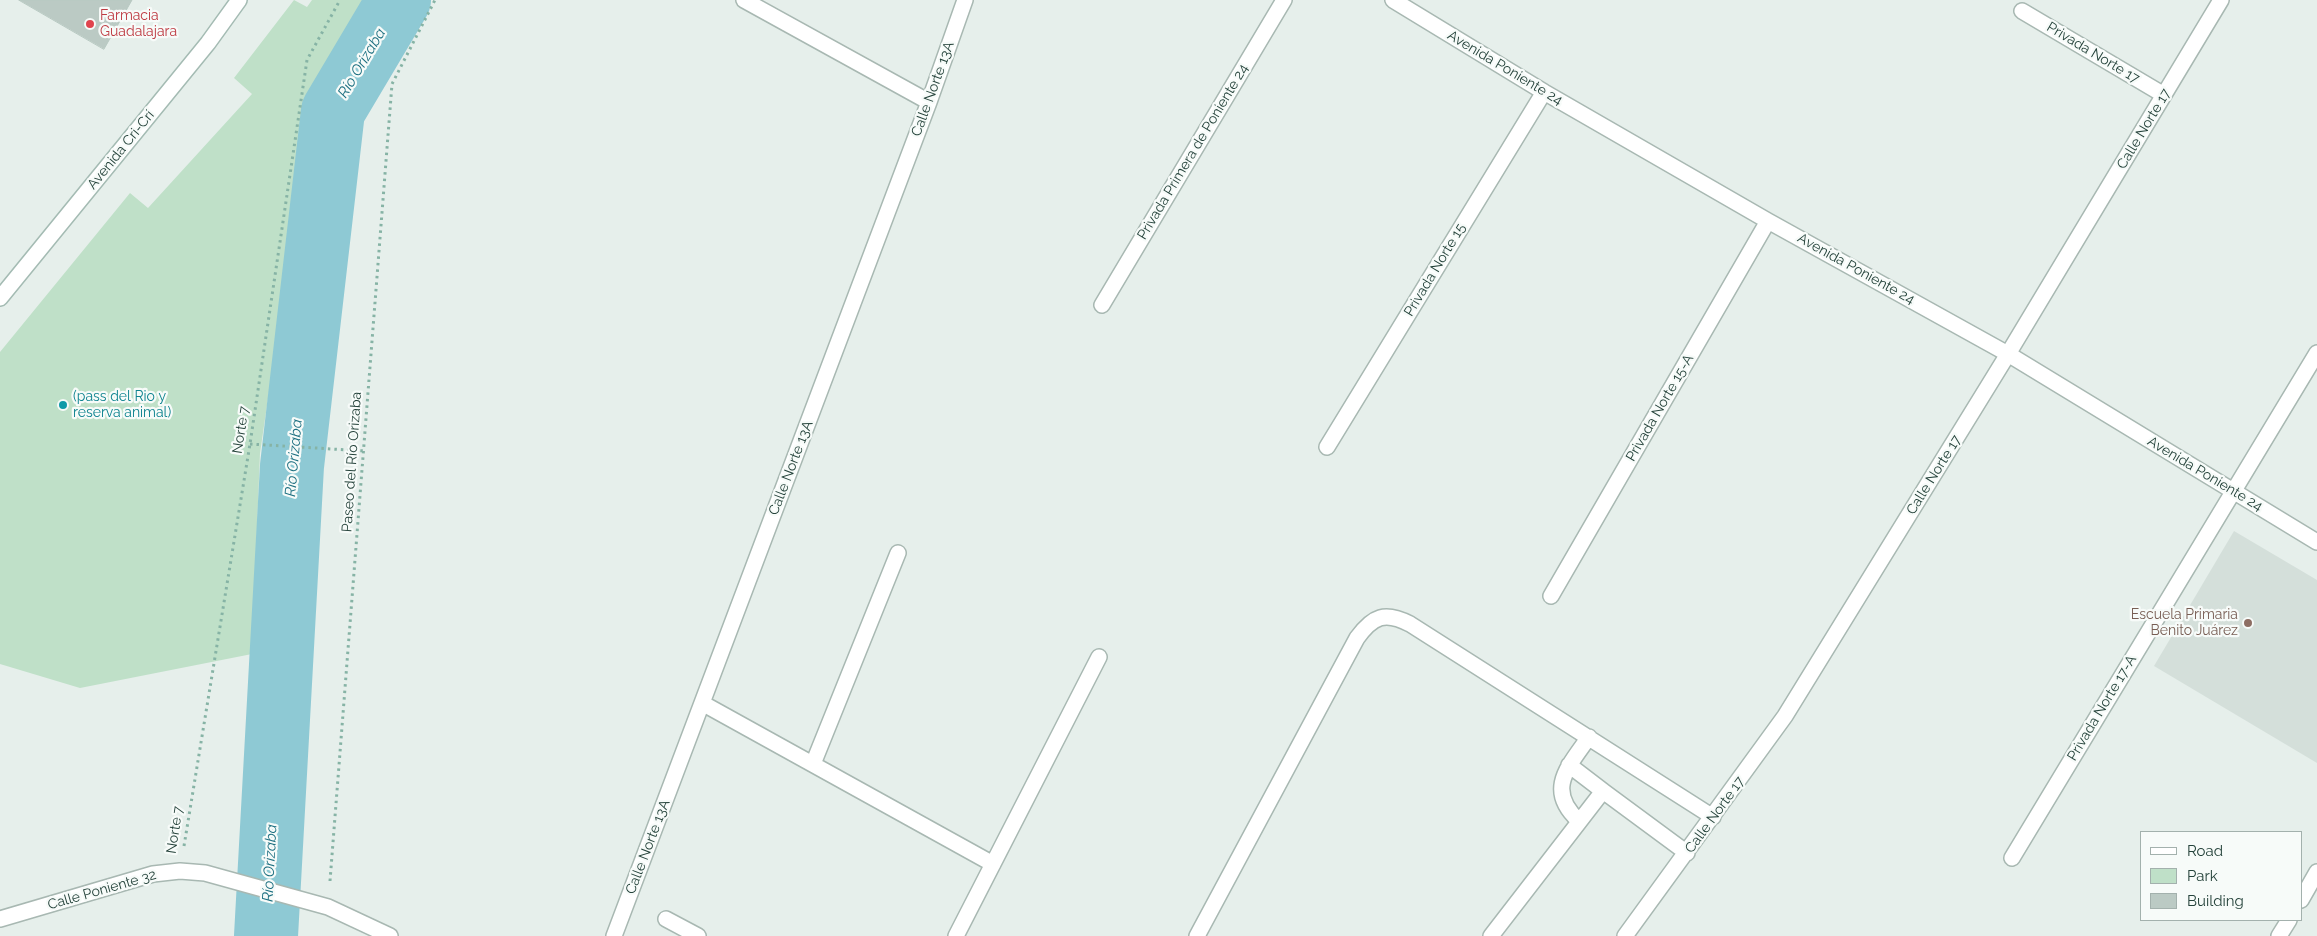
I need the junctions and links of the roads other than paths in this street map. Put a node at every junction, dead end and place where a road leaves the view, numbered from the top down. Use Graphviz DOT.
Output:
graph roads {
  1 [pos="239,0"];
  2 [pos="744,0"];
  3 [pos="965,0"];
  4 [pos="1284,0"];
  5 [pos="1393,0"];
  6 [pos="2221,0"];
  7 [pos="2022,11"];
  8 [pos="1544,92"];
  9 [pos="2164,95"];
  10 [pos="929,102"];
  11 [pos="1768,221"];
  12 [pos="0,298"];
  13 [pos="1102,305"];
  14 [pos="2317,353"];
  15 [pos="2008,354"];
  16 [pos="1327,447"];
  17 [pos="2233,491"];
  18 [pos="2317,542"];
  19 [pos="898,553"];
  20 [pos="1551,596"];
  21 [pos="1099,657"];
  22 [pos="702,703"];
  23 [pos="1589,737"];
  24 [pos="813,764"];
  25 [pos="1569,765"];
  26 [pos="1603,791"];
  27 [pos="1713,817"];
  28 [pos="1579,821"];
  29 [pos="1687,854"];
  30 [pos="2012,858"];
  31 [pos="993,864"];
  32 [pos="2317,872"];
  33 [pos="2302,898"];
  34 [pos="666,918"];
  35 [pos="0,919"];
  36 [pos="2288,921"];
  37 [pos="390,936"];
  38 [pos="614,936"];
  39 [pos="698,936"];
  40 [pos="956,936"];
  41 [pos="1197,936"];
  42 [pos="1491,936"];
  43 [pos="1625,936"];
  44 [pos="2279,936"];
  1 -- 12 [label="street, Avenida Cri-Crí"];
  2 -- 10 [label="street"];
  3 -- 10 [label="street, Calle Norte 13A"];
  4 -- 13 [label="street, Privada Primera de Poniente 24"];
  5 -- 8 [label="street, Avenida Poniente 24"];
  6 -- 9 [label="street, Calle Norte 17"];
  7 -- 9 [label="street, Privada Norte 17"];
  8 -- 11 [label="street, Avenida Poniente 24"];
  8 -- 16 [label="street, Privada Norte 15"];
  9 -- 15 [label="street, Calle Norte 17"];
  10 -- 22 [label="street, Calle Norte 13A"];
  11 -- 15 [label="street, Avenida Poniente 24"];
  11 -- 20 [label="street, Privada Norte 15-A"];
  14 -- 17 [label="street, Privada Norte 17-A"];
  15 -- 17 [label="street, Avenida Poniente 24"];
  15 -- 27 [label="street, Calle Norte 17"];
  17 -- 18 [label="street, Avenida Poniente 24"];
  17 -- 30 [label="street, Privada Norte 17-A"];
  19 -- 24 [label="street"];
  21 -- 31 [label="street"];
  22 -- 24 [label="street"];
  22 -- 38 [label="street, Calle Norte 13A"];
  23 -- 25 [label="street"];
  23 -- 27 [label="street"];
  23 -- 41 [label="street"];
  24 -- 31 [label="street"];
  25 -- 26 [label="street"];
  25 -- 28 [label="street"];
  26 -- 28 [label="street"];
  26 -- 29 [label="street"];
  27 -- 29 [label="street, Calle Norte 17"];
  28 -- 42 [label="street"];
  29 -- 43 [label="street, Calle Norte 17"];
  31 -- 40 [label="street"];
  32 -- 33 [label="street"];
  34 -- 39 [label="street"];
  35 -- 37 [label="street, Calle Poniente 32"];
  36 -- 44 [label="street"];
}
